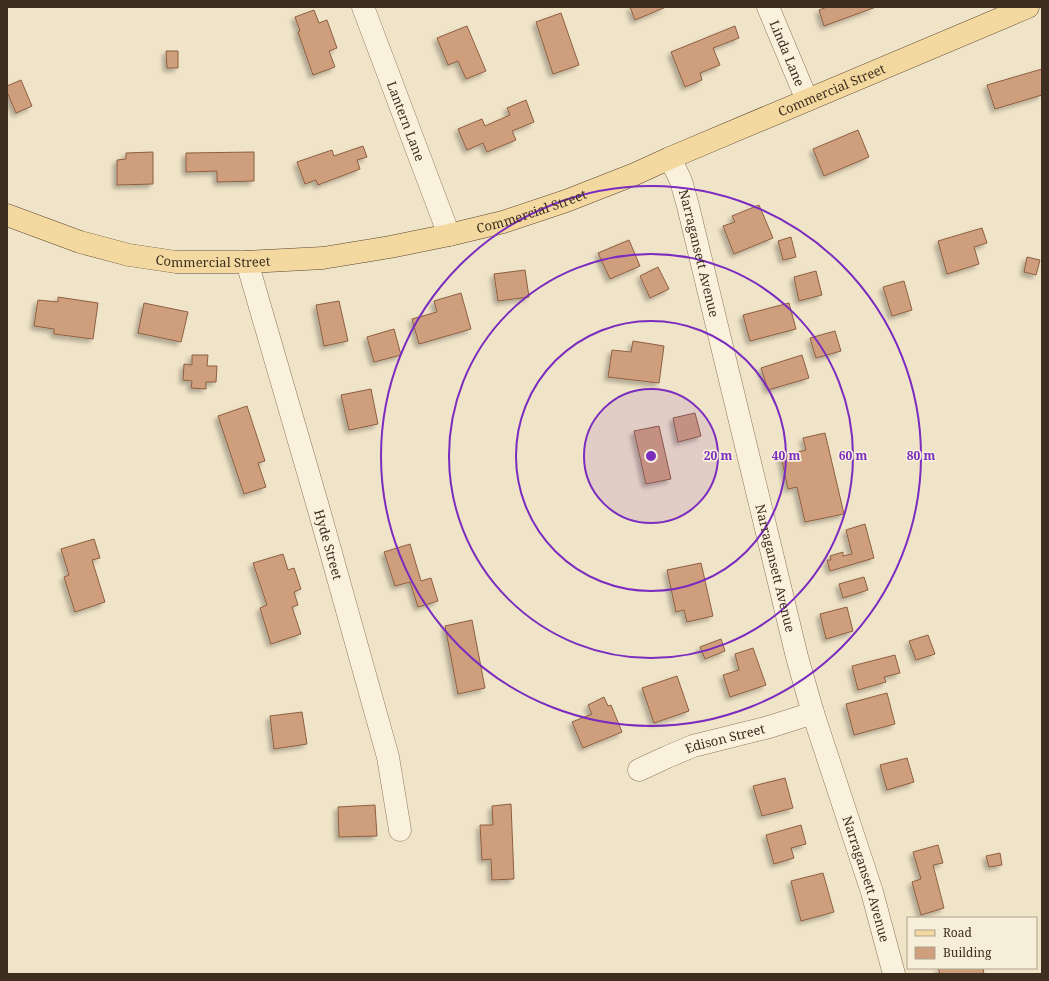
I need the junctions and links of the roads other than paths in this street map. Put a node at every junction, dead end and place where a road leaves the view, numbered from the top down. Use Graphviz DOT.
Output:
graph roads {
  1 [pos="362,7"];
  2 [pos="768,7"];
  3 [pos="1028,7"];
  4 [pos="806,100"];
  5 [pos="670,158"];
  6 [pos="7,216"];
  7 [pos="450,235"];
  8 [pos="247,262"];
  9 [pos="813,713"];
  10 [pos="639,770"];
  11 [pos="400,830"];
  12 [pos="894,974"];
  1 -- 7 [label="street, Lantern Lane"];
  2 -- 4 [label="street, Linda Lane"];
  3 -- 4 [label="main road, Commercial Street"];
  4 -- 5 [label="main road, Commercial Street"];
  5 -- 7 [label="main road, Commercial Street"];
  5 -- 9 [label="street, Narragansett Avenue"];
  6 -- 8 [label="main road, Commercial Street"];
  7 -- 8 [label="main road, Commercial Street"];
  8 -- 11 [label="street, Hyde Street"];
  9 -- 10 [label="street, Edison Street"];
  9 -- 12 [label="street, Narragansett Avenue"];
}
